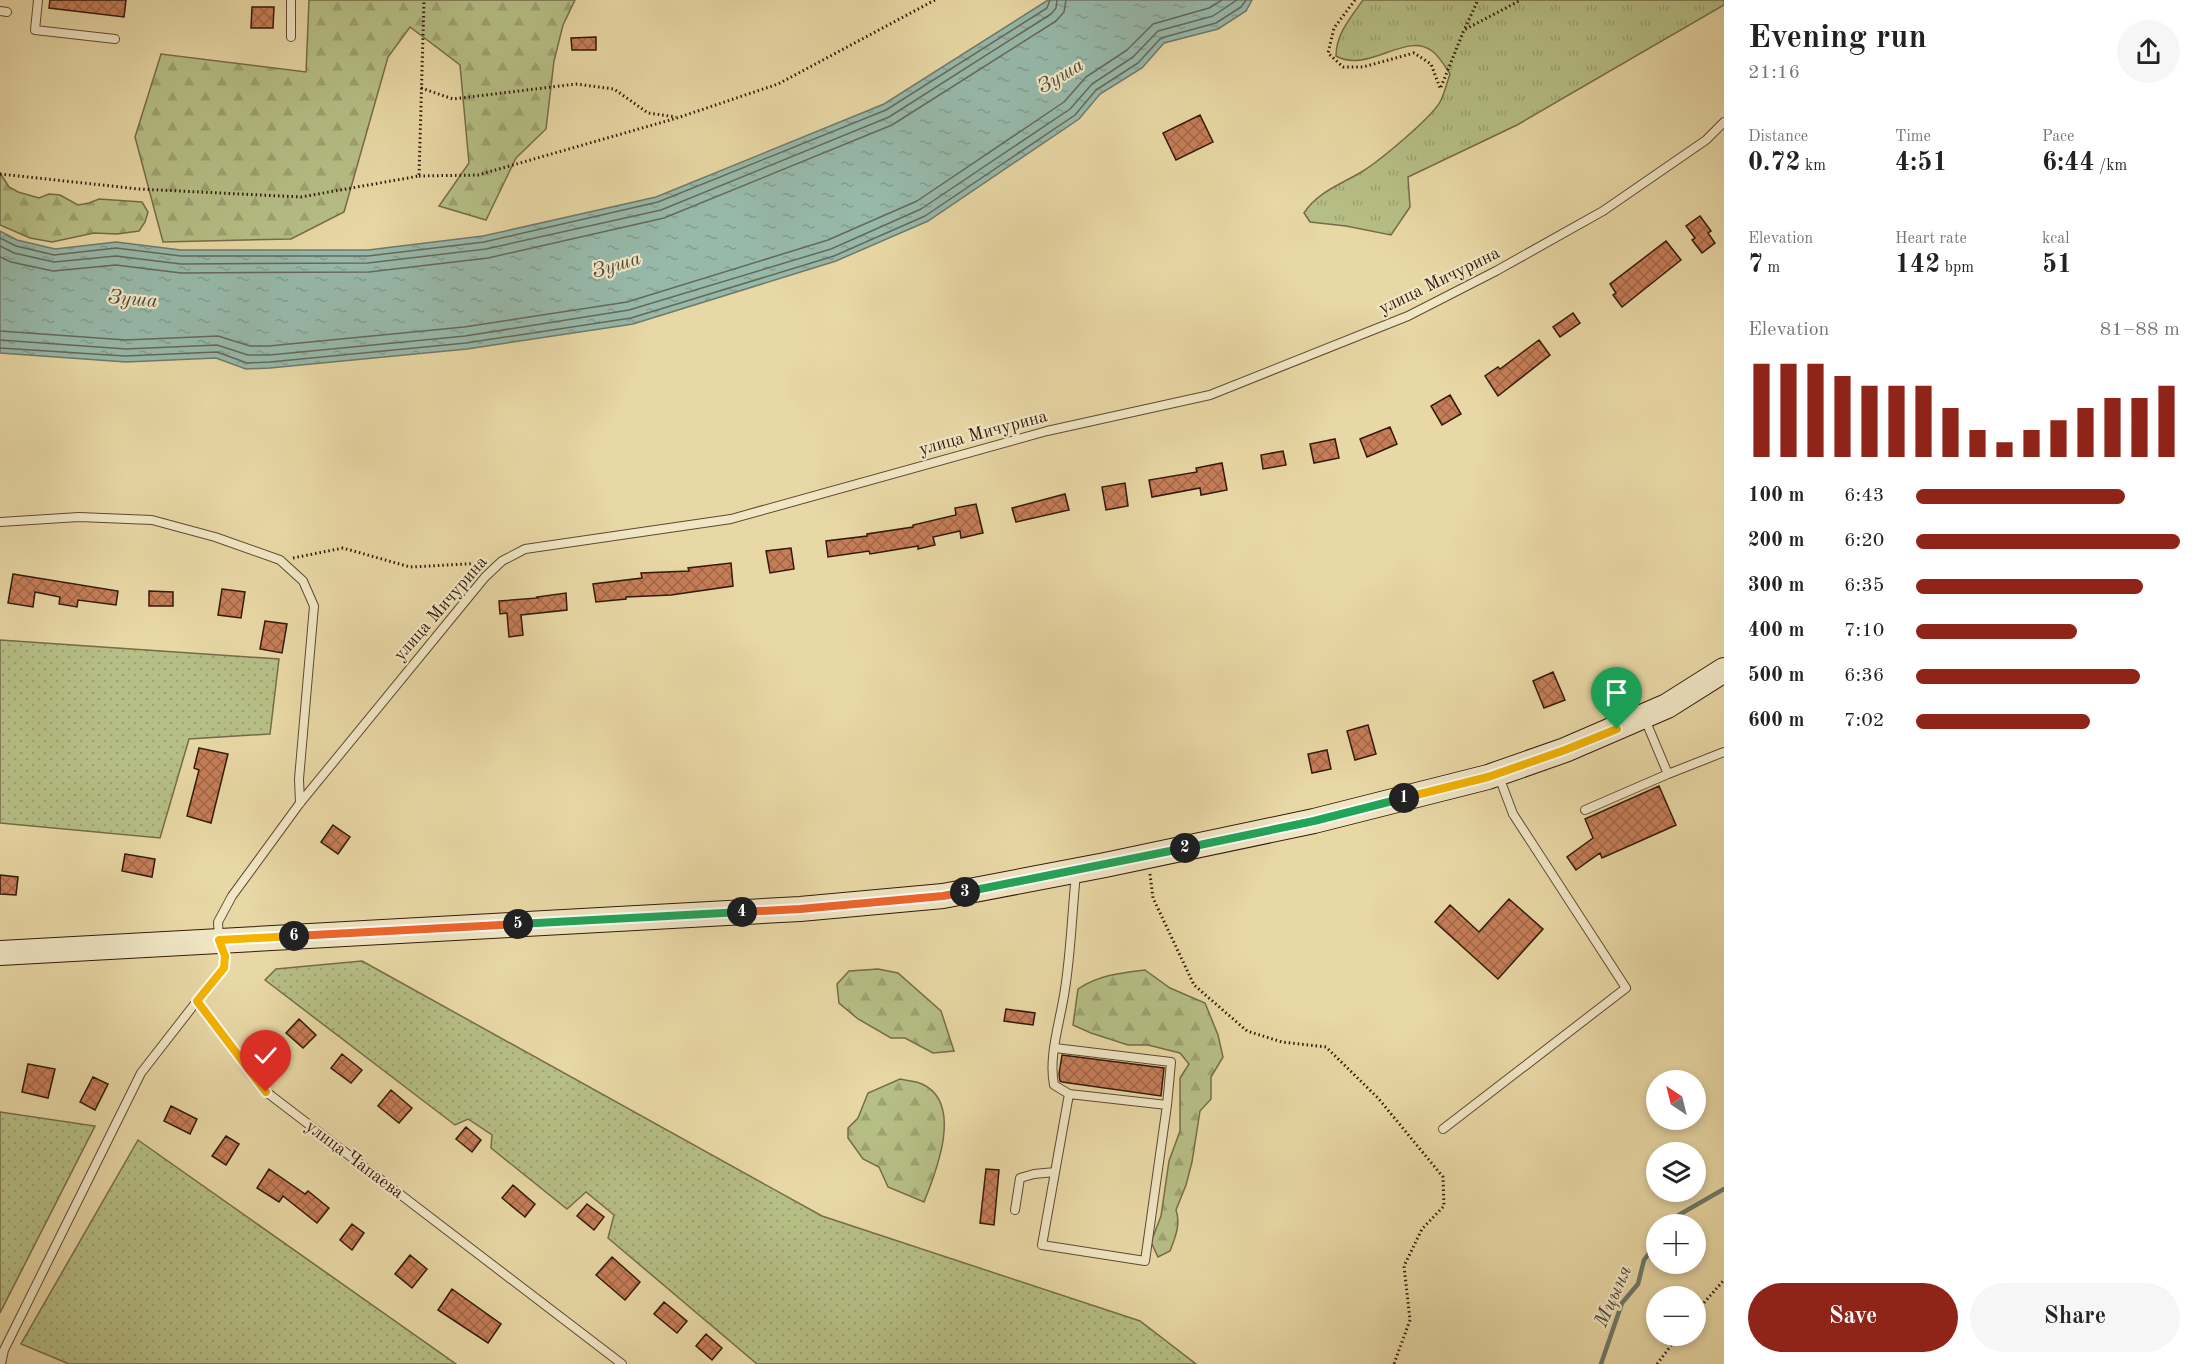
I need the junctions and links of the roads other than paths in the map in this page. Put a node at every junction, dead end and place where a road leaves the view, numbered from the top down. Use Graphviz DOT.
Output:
graph roads {
  1 [pos="38,0"];
  2 [pos="291,0"];
  3 [pos="291,37"];
  4 [pos="116,39"];
  5 [pos="1724,122"];
  6 [pos="0,522"];
  7 [pos="1724,670"];
  8 [pos="1644,717"];
  9 [pos="1724,752"];
  10 [pos="1498,774"];
  11 [pos="1668,774"];
  12 [pos="300,802"];
  13 [pos="1585,810"];
  14 [pos="1076,871"];
  15 [pos="219,940"];
  16 [pos="0,953"];
  17 [pos="197,1001"];
  18 [pos="1055,1048"];
  19 [pos="1069,1094"];
  20 [pos="1167,1105"];
  21 [pos="1443,1129"];
  22 [pos="1055,1172"];
  23 [pos="1015,1210"];
  24 [pos="1,1364"];
  25 [pos="622,1364"];
  1 -- 4 [label="lane"];
  2 -- 3 [label="lane"];
  5 -- 12 [label="lane, улица Мичурина"];
  6 -- 12 [label="lane"];
  7 -- 8 [label="street"];
  8 -- 10 [label="street"];
  8 -- 11 [label="lane"];
  9 -- 11 [label="lane"];
  10 -- 14 [label="street"];
  10 -- 21 [label="lane"];
  11 -- 13 [label="lane"];
  12 -- 15 [label="lane, улица Мичурина"];
  14 -- 15 [label="street"];
  14 -- 18 [label="lane"];
  15 -- 16 [label="street"];
  15 -- 17 [label="lane"];
  17 -- 24 [label="lane"];
  17 -- 25 [label="lane, улица Чапаева"];
  18 -- 19 [label="lane"];
  18 -- 20 [label="lane"];
  19 -- 20 [label="lane"];
  19 -- 22 [label="lane"];
  20 -- 22 [label="lane"];
  22 -- 23 [label="lane"];
}
